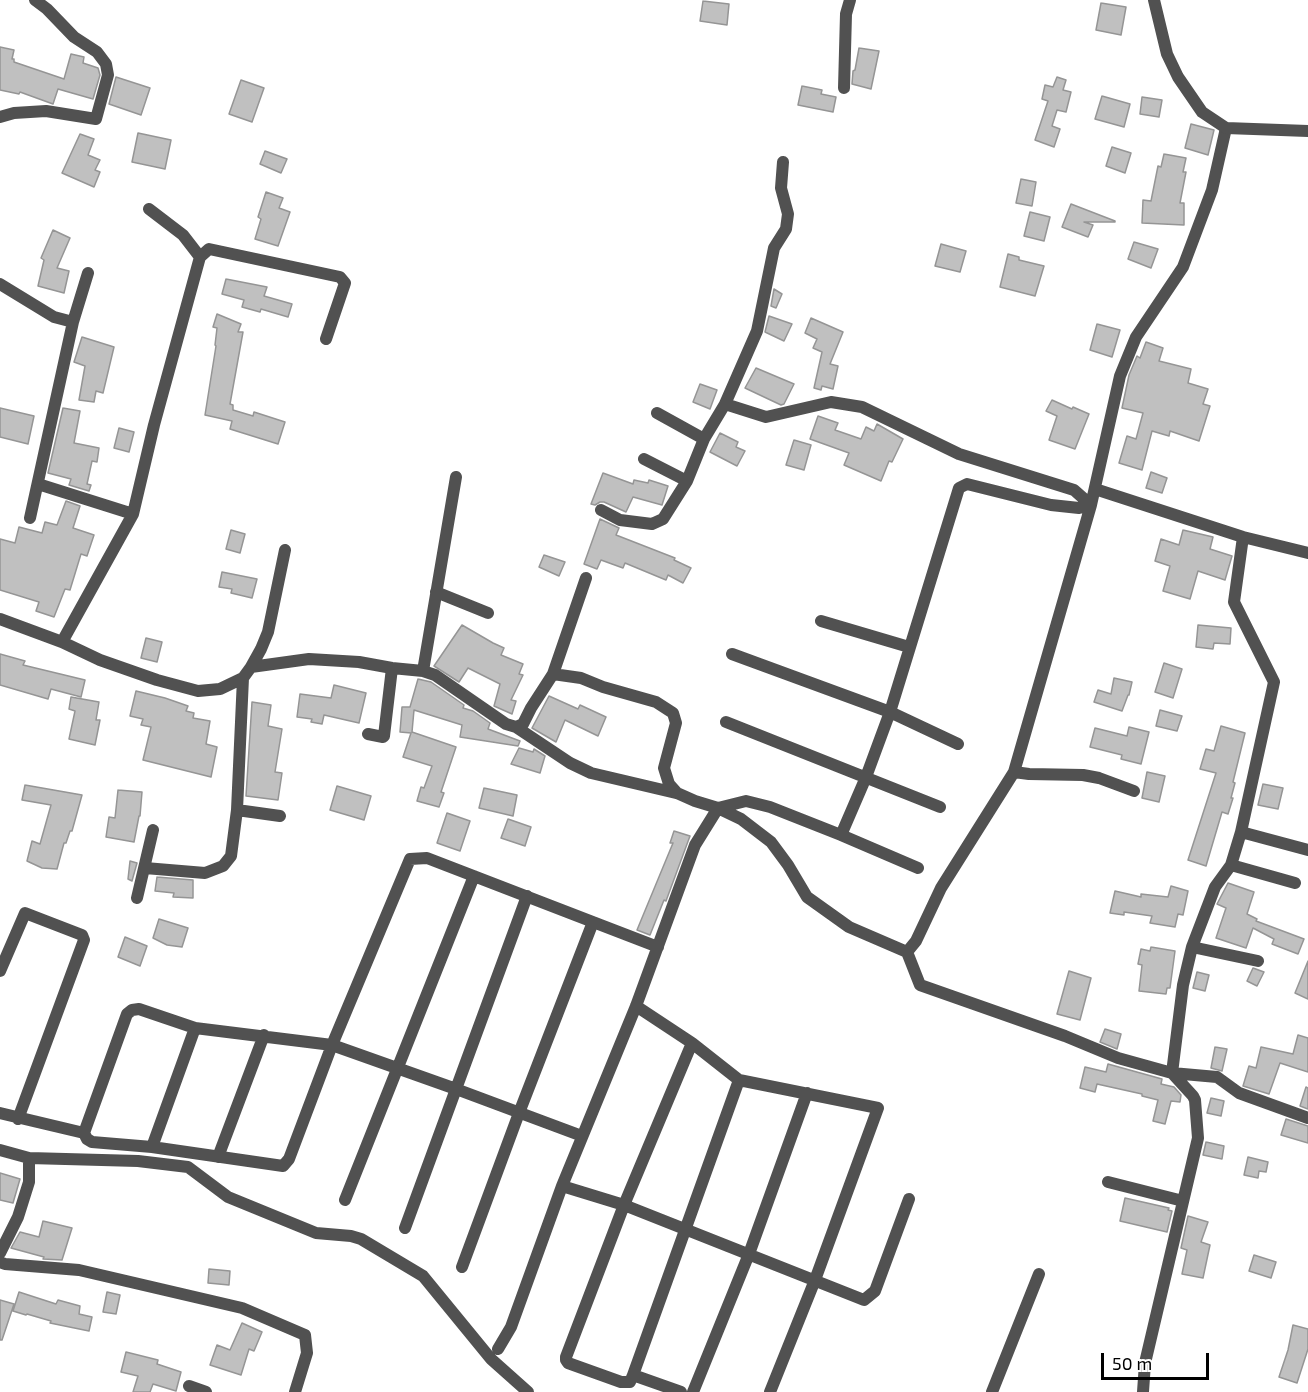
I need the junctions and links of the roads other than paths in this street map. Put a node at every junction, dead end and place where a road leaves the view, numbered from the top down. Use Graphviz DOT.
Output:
graph roads {
  1 [pos="35,0"];
  2 [pos="850,0"];
  3 [pos="1154,0"];
  4 [pos="844,88"];
  5 [pos="0,117"];
  6 [pos="1226,128"];
  7 [pos="1308,131"];
  8 [pos="783,162"];
  9 [pos="149,210"];
  10 [pos="200,257"];
  11 [pos="88,273"];
  12 [pos="0,284"];
  13 [pos="74,322"];
  14 [pos="326,339"];
  15 [pos="725,404"];
  16 [pos="657,412"];
  17 [pos="704,440"];
  18 [pos="644,459"];
  19 [pos="456,477"];
  20 [pos="687,482"];
  21 [pos="38,484"];
  22 [pos="1095,489"];
  23 [pos="1091,505"];
  24 [pos="601,510"];
  25 [pos="133,514"];
  26 [pos="30,518"];
  27 [pos="1243,537"];
  28 [pos="285,550"];
  29 [pos="1308,553"];
  30 [pos="586,578"];
  31 [pos="436,592"];
  32 [pos="488,613"];
  33 [pos="0,619"];
  34 [pos="821,621"];
  35 [pos="62,642"];
  36 [pos="909,647"];
  37 [pos="732,654"];
  38 [pos="251,667"];
  39 [pos="392,668"];
  40 [pos="423,670"];
  41 [pos="553,674"];
  42 [pos="243,678"];
  43 [pos="890,712"];
  44 [pos="726,722"];
  45 [pos="516,727"];
  46 [pos="368,734"];
  47 [pos="958,744"];
  48 [pos="1014,772"];
  49 [pos="866,777"];
  50 [pos="1134,791"];
  51 [pos="677,793"];
  52 [pos="940,807"];
  53 [pos="718,808"];
  54 [pos="237,810"];
  55 [pos="280,816"];
  56 [pos="153,830"];
  57 [pos="1241,832"];
  58 [pos="842,835"];
  59 [pos="1308,850"];
  60 [pos="1231,865"];
  61 [pos="145,868"];
  62 [pos="918,868"];
  63 [pos="474,876"];
  64 [pos="1295,882"];
  65 [pos="527,896"];
  66 [pos="137,898"];
  67 [pos="593,922"];
  68 [pos="658,947"];
  69 [pos="1192,947"];
  70 [pos="907,952"];
  71 [pos="1258,962"];
  72 [pos="0,971"];
  73 [pos="636,1006"];
  74 [pos="195,1028"];
  75 [pos="264,1035"];
  76 [pos="692,1043"];
  77 [pos="332,1045"];
  78 [pos="397,1067"];
  79 [pos="1172,1073"];
  80 [pos="739,1080"];
  81 [pos="456,1089"];
  82 [pos="807,1093"];
  83 [pos="0,1113"];
  84 [pos="519,1113"];
  85 [pos="1308,1118"];
  86 [pos="18,1119"];
  87 [pos="84,1133"];
  88 [pos="582,1136"];
  89 [pos="152,1147"];
  90 [pos="0,1150"];
  91 [pos="219,1157"];
  92 [pos="29,1158"];
  93 [pos="1108,1182"];
  94 [pos="562,1186"];
  95 [pos="909,1199"];
  96 [pos="345,1200"];
  97 [pos="1183,1201"];
  98 [pos="624,1205"];
  99 [pos="405,1228"];
  100 [pos="685,1230"];
  101 [pos="0,1253"];
  102 [pos="749,1254"];
  103 [pos="0,1262"];
  104 [pos="462,1267"];
  105 [pos="1039,1274"];
  106 [pos="815,1280"];
  107 [pos="498,1349"];
  108 [pos="633,1375"];
  109 [pos="189,1386"];
  110 [pos="206,1392"];
  111 [pos="294,1392"];
  112 [pos="528,1392"];
  113 [pos="681,1392"];
  114 [pos="693,1392"];
  115 [pos="770,1392"];
  116 [pos="993,1392"];
  117 [pos="1143,1392"];
  1 -- 5 [label="street"];
  2 -- 4 [label="street"];
  3 -- 6 [label="street"];
  6 -- 7 [label="street"];
  6 -- 22 [label="street"];
  8 -- 15 [label="street"];
  9 -- 10 [label="street"];
  10 -- 14 [label="street"];
  10 -- 25 [label="street"];
  11 -- 13 [label="street"];
  12 -- 13 [label="street"];
  13 -- 21 [label="street"];
  15 -- 17 [label="street"];
  15 -- 23 [label="street"];
  16 -- 17 [label="street"];
  17 -- 20 [label="street"];
  18 -- 20 [label="street"];
  19 -- 31 [label="street"];
  20 -- 24 [label="street"];
  21 -- 25 [label="street"];
  21 -- 26 [label="street"];
  22 -- 23 [label="street"];
  22 -- 27 [label="street"];
  23 -- 36 [label="street"];
  23 -- 48 [label="street"];
  25 -- 35 [label="street"];
  27 -- 29 [label="street"];
  27 -- 57 [label="street"];
  28 -- 38 [label="street"];
  30 -- 41 [label="street"];
  31 -- 32 [label="street"];
  31 -- 40 [label="street"];
  33 -- 35 [label="street"];
  34 -- 36 [label="street"];
  35 -- 42 [label="street"];
  36 -- 43 [label="street"];
  37 -- 43 [label="street"];
  38 -- 39 [label="street"];
  38 -- 42 [label="street"];
  39 -- 40 [label="street"];
  39 -- 46 [label="street"];
  40 -- 45 [label="street"];
  41 -- 45 [label="street"];
  41 -- 51 [label="street"];
  42 -- 54 [label="street"];
  43 -- 47 [label="street"];
  43 -- 49 [label="street"];
  44 -- 49 [label="street"];
  45 -- 51 [label="street"];
  48 -- 50 [label="street"];
  48 -- 70 [label="street"];
  49 -- 52 [label="street"];
  49 -- 58 [label="street"];
  51 -- 53 [label="street"];
  53 -- 58 [label="street"];
  53 -- 68 [label="street"];
  53 -- 70 [label="street"];
  54 -- 55 [label="street"];
  54 -- 61 [label="street"];
  56 -- 61 [label="street"];
  57 -- 59 [label="street"];
  57 -- 60 [label="street"];
  58 -- 62 [label="street"];
  60 -- 64 [label="street"];
  60 -- 69 [label="street"];
  61 -- 66 [label="street"];
  63 -- 65 [label="street"];
  63 -- 77 [label="street"];
  63 -- 78 [label="street"];
  65 -- 67 [label="street"];
  65 -- 81 [label="street"];
  67 -- 68 [label="street"];
  67 -- 84 [label="street"];
  68 -- 73 [label="street"];
  69 -- 71 [label="street"];
  69 -- 79 [label="street"];
  70 -- 79 [label="street"];
  72 -- 86 [label="street"];
  73 -- 76 [label="street"];
  73 -- 88 [label="street"];
  74 -- 75 [label="street"];
  74 -- 87 [label="street"];
  74 -- 89 [label="street"];
  75 -- 77 [label="street"];
  75 -- 91 [label="street"];
  76 -- 80 [label="street"];
  76 -- 98 [label="street"];
  77 -- 78 [label="street"];
  77 -- 91 [label="street"];
  78 -- 81 [label="street"];
  78 -- 96 [label="street"];
  79 -- 85 [label="street"];
  79 -- 97 [label="street"];
  80 -- 82 [label="street"];
  80 -- 100 [label="street"];
  81 -- 84 [label="street"];
  81 -- 99 [label="street"];
  82 -- 102 [label="street"];
  82 -- 106 [label="street"];
  83 -- 86 [label="street"];
  84 -- 88 [label="street"];
  84 -- 104 [label="street"];
  86 -- 87 [label="street"];
  87 -- 89 [label="street"];
  88 -- 94 [label="street"];
  89 -- 91 [label="street"];
  90 -- 92 [label="street"];
  92 -- 101 [label="street"];
  92 -- 112 [label="street"];
  93 -- 97 [label="street"];
  94 -- 98 [label="street"];
  94 -- 107 [label="street"];
  95 -- 106 [label="street"];
  97 -- 117 [label="street"];
  98 -- 100 [label="street"];
  98 -- 108 [label="street"];
  100 -- 102 [label="street"];
  100 -- 108 [label="street"];
  102 -- 106 [label="street"];
  102 -- 114 [label="street"];
  103 -- 111 [label="street"];
  105 -- 116 [label="street"];
  106 -- 115 [label="street"];
  108 -- 113 [label="street"];
  109 -- 110 [label="street"];
}
